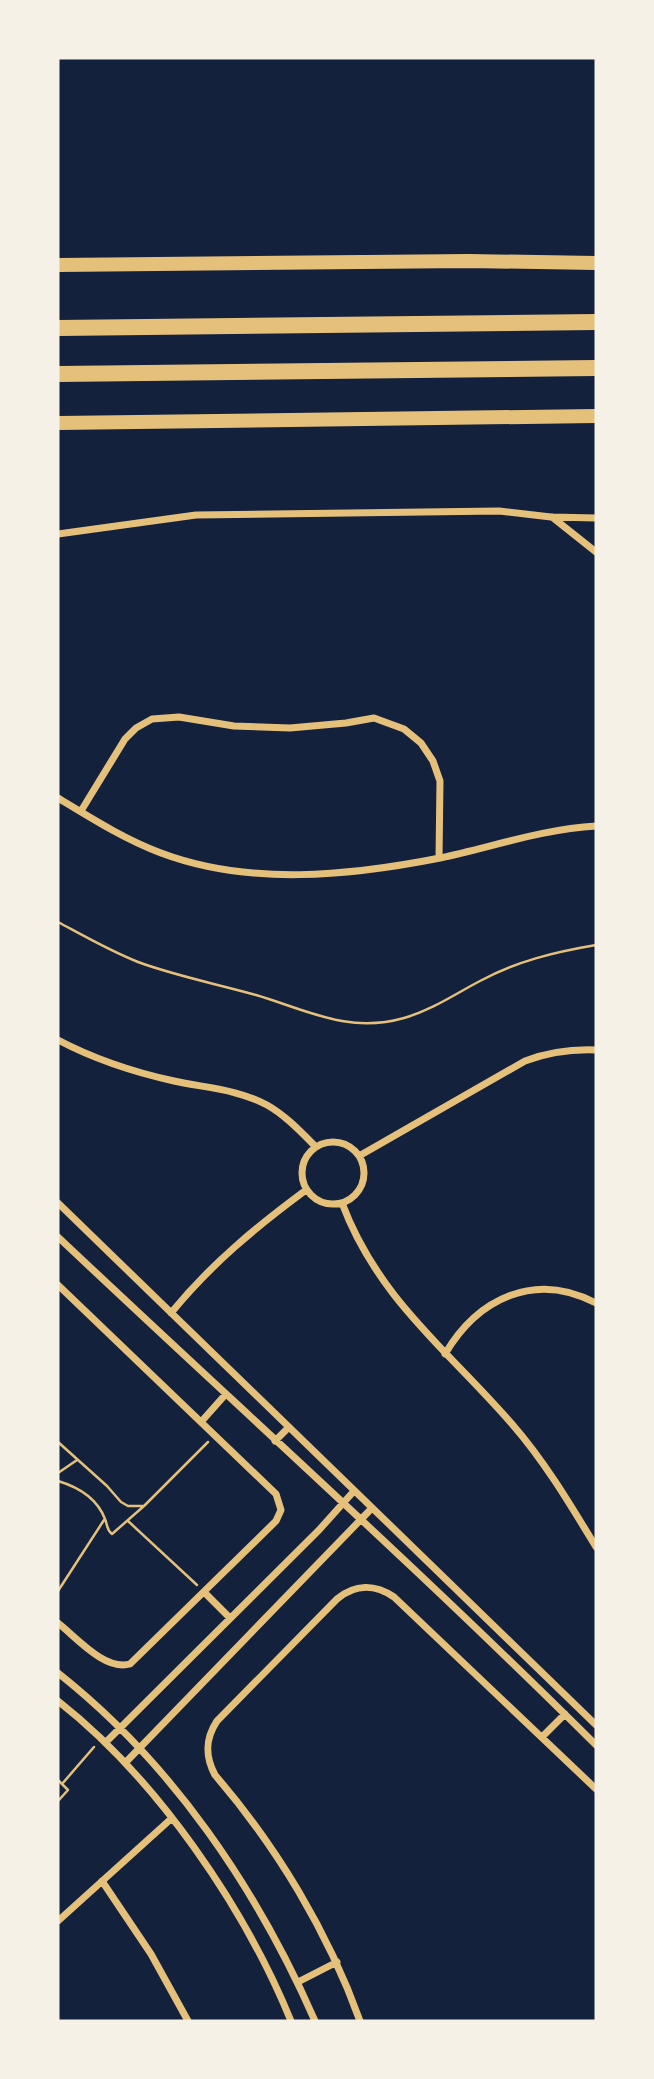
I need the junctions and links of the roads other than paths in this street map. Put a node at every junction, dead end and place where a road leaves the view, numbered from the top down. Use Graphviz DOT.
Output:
graph roads {
  1 [pos="596,262"];
  2 [pos="58,265"];
  3 [pos="596,322"];
  4 [pos="58,328"];
  5 [pos="596,368"];
  6 [pos="58,374"];
  7 [pos="596,416"];
  8 [pos="58,423"];
  9 [pos="551,517"];
  10 [pos="596,518"];
  11 [pos="58,534"];
  12 [pos="596,552"];
  13 [pos="58,798"];
  14 [pos="81,811"];
  15 [pos="596,826"];
  16 [pos="439,858"];
  17 [pos="58,1040"];
  18 [pos="596,1050"];
  19 [pos="316,1147"];
  20 [pos="359,1156"];
  21 [pos="306,1190"];
  22 [pos="58,1203"];
  23 [pos="342,1203"];
  24 [pos="58,1237"];
  25 [pos="58,1285"];
  26 [pos="596,1303"];
  27 [pos="171,1313"];
  28 [pos="445,1354"];
  29 [pos="225,1395"];
  30 [pos="201,1422"];
  31 [pos="289,1427"];
  32 [pos="275,1441"];
  33 [pos="354,1491"];
  34 [pos="344,1503"];
  35 [pos="372,1508"];
  36 [pos="361,1519"];
  37 [pos="596,1546"];
  38 [pos="204,1592"];
  39 [pos="230,1618"];
  40 [pos="58,1623"];
  41 [pos="58,1672"];
  42 [pos="58,1701"];
  43 [pos="565,1714"];
  44 [pos="596,1725"];
  45 [pos="120,1728"];
  46 [pos="542,1737"];
  47 [pos="104,1740"];
  48 [pos="596,1745"];
  49 [pos="139,1749"];
  50 [pos="126,1762"];
  51 [pos="596,1789"];
  52 [pos="172,1818"];
  53 [pos="102,1881"];
  54 [pos="58,1921"];
  55 [pos="337,1962"];
  56 [pos="298,1982"];
  57 [pos="188,2021"];
  58 [pos="291,2021"];
  59 [pos="315,2021"];
  60 [pos="360,2021"];
  1 -- 2 [label="highway"];
  3 -- 4 [label="highway"];
  5 -- 6 [label="highway"];
  7 -- 8 [label="highway"];
  9 -- 10 [label="street"];
  9 -- 11 [label="street"];
  9 -- 12 [label="street"];
  13 -- 14 [label="street"];
  14 -- 16 [label="street"];
  14 -- 16 [label="street"];
  15 -- 16 [label="street"];
  17 -- 19 [label="street"];
  18 -- 20 [label="street"];
  19 -- 20 [label="street"];
  19 -- 21 [label="street"];
  20 -- 23 [label="street"];
  21 -- 23 [label="street"];
  21 -- 27 [label="street"];
  22 -- 27 [label="street"];
  23 -- 28 [label="street"];
  24 -- 29 [label="street"];
  25 -- 30 [label="street"];
  26 -- 28 [label="street"];
  27 -- 31 [label="street"];
  28 -- 37 [label="street"];
  29 -- 30 [label="street"];
  29 -- 32 [label="street"];
  30 -- 38 [label="street"];
  31 -- 32 [label="street"];
  31 -- 33 [label="street"];
  32 -- 34 [label="street"];
  33 -- 34 [label="street"];
  33 -- 35 [label="street"];
  34 -- 36 [label="street"];
  34 -- 39 [label="street"];
  35 -- 36 [label="street"];
  35 -- 44 [label="street"];
  36 -- 43 [label="street"];
  36 -- 49 [label="street"];
  38 -- 39 [label="street"];
  38 -- 40 [label="street"];
  39 -- 45 [label="street"];
  41 -- 45 [label="street"];
  42 -- 47 [label="street"];
  43 -- 46 [label="street"];
  43 -- 48 [label="street"];
  45 -- 47 [label="street"];
  45 -- 49 [label="street"];
  46 -- 51 [label="street"];
  46 -- 55 [label="street"];
  47 -- 50 [label="street"];
  49 -- 50 [label="street"];
  49 -- 56 [label="street"];
  50 -- 52 [label="street"];
  52 -- 53 [label="street"];
  52 -- 58 [label="street"];
  53 -- 54 [label="street"];
  53 -- 57 [label="street"];
  55 -- 56 [label="street"];
  55 -- 60 [label="street"];
  56 -- 59 [label="street"];
}
